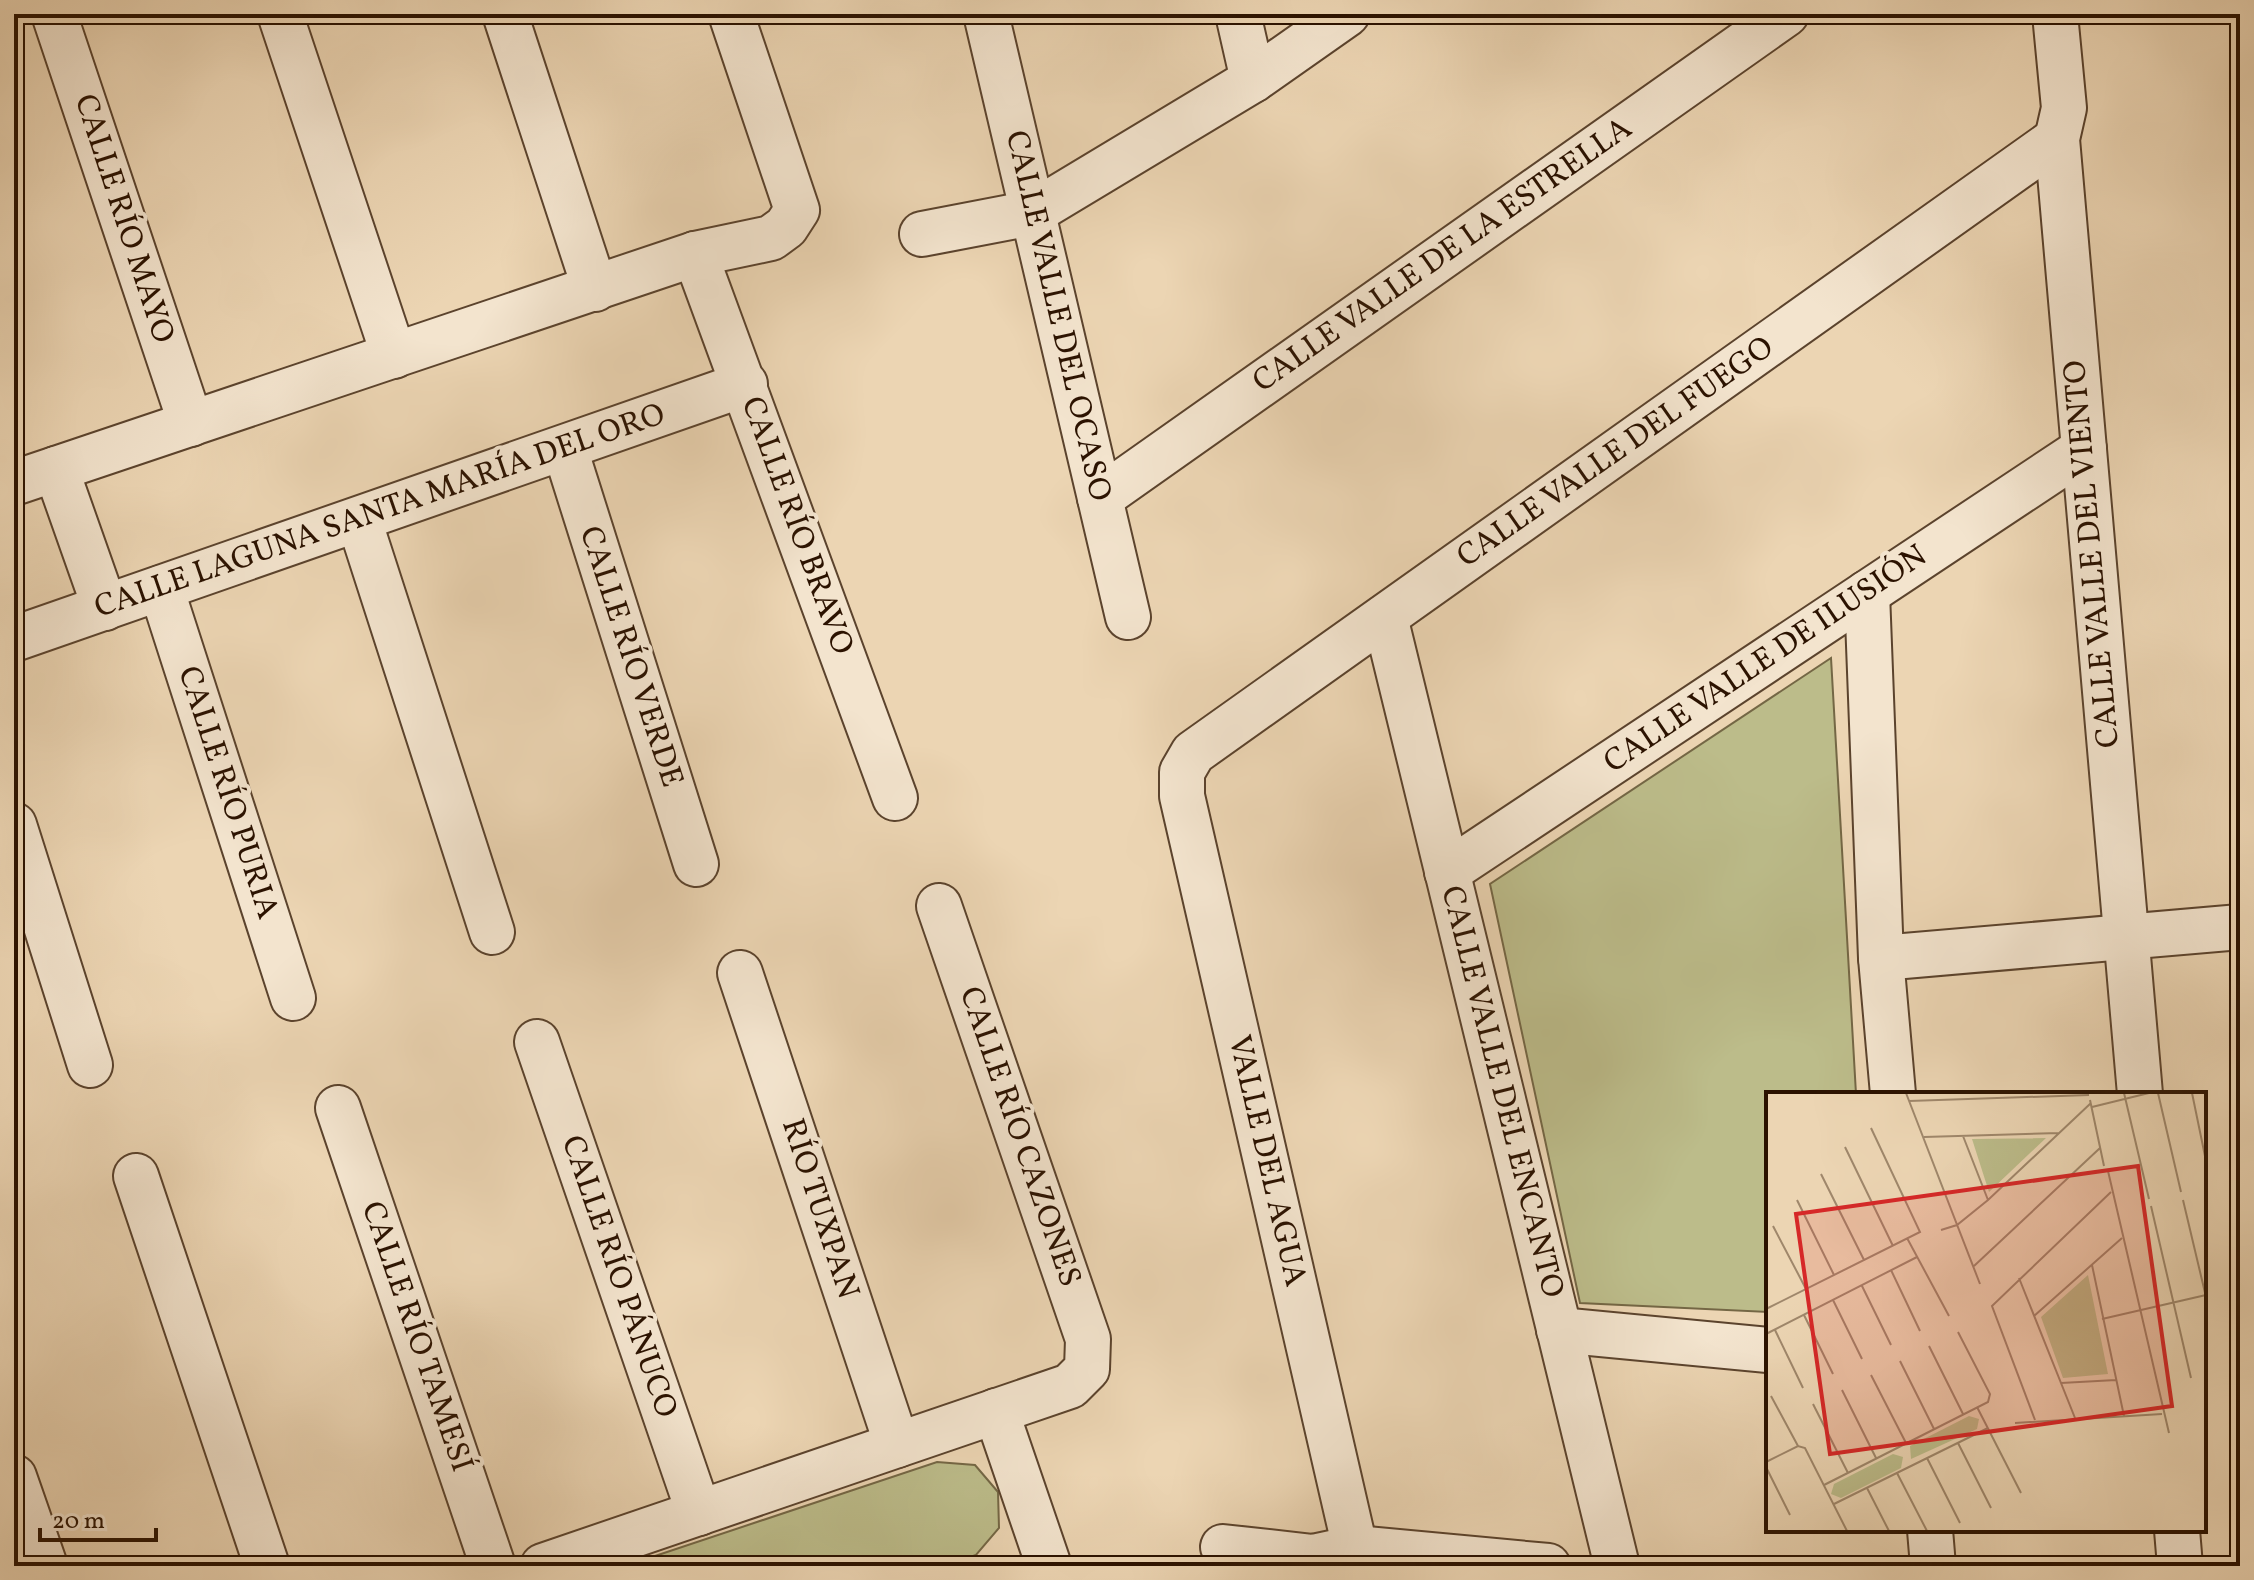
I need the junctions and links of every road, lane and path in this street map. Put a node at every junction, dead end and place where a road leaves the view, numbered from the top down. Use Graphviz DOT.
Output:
graph roads {
  1 [pos="54,14"];
  2 [pos="280,14"];
  3 [pos="505,14"];
  4 [pos="731,14"];
  5 [pos="986,14"];
  6 [pos="1238,14"];
  7 [pos="1347,14"];
  8 [pos="1786,14"];
  9 [pos="2055,14"];
  10 [pos="1253,80"];
  11 [pos="2057,139"];
  12 [pos="1032,213"];
  13 [pos="922,234"];
  14 [pos="695,254"];
  15 [pos="595,289"];
  16 [pos="394,356"];
  17 [pos="745,384"];
  18 [pos="191,424"];
  19 [pos="565,449"];
  20 [pos="2084,449"];
  21 [pos="56,469"];
  22 [pos="14,483"];
  23 [pos="1100,498"];
  24 [pos="359,520"];
  25 [pos="161,588"];
  26 [pos="1867,593"];
  27 [pos="105,608"];
  28 [pos="1128,617"];
  29 [pos="1385,617"];
  30 [pos="14,639"];
  31 [pos="1182,772"];
  32 [pos="895,798"];
  33 [pos="14,825"];
  34 [pos="696,864"];
  35 [pos="1447,872"];
  36 [pos="939,906"];
  37 [pos="2240,927"];
  38 [pos="492,932"];
  39 [pos="2126,936"];
  40 [pos="1881,958"];
  41 [pos="740,973"];
  42 [pos="293,998"];
  43 [pos="537,1042"];
  44 [pos="90,1065"];
  45 [pos="1893,1092"];
  46 [pos="2140,1092"];
  47 [pos="338,1108"];
  48 [pos="136,1176"];
  49 [pos="1559,1330"];
  50 [pos="1766,1350"];
  51 [pos="996,1411"];
  52 [pos="897,1445"];
  53 [pos="14,1477"];
  54 [pos="699,1513"];
  55 [pos="1930,1532"];
  56 [pos="2177,1532"];
  57 [pos="1223,1547"];
  58 [pos="1355,1548"];
  59 [pos="1035,1562"];
  60 [pos="45,1566"];
  61 [pos="267,1566"];
  62 [pos="493,1566"];
  63 [pos="543,1566"];
  64 [pos="1548,1566"];
  65 [pos="1617,1566"];
  66 [pos="1933,1566"];
  67 [pos="2180,1566"];
  1 -- 18 [label="street, CALLE RÍO MAYO"];
  2 -- 16 [label="street"];
  3 -- 15 [label="street"];
  4 -- 14 [label="street"];
  5 -- 12 [label="street, CALLE VALLE DEL OCASO"];
  6 -- 10 [label="street"];
  7 -- 10 [label="street"];
  8 -- 23 [label="street, CALLE VALLE DE LA ESTRELLA"];
  9 -- 11 [label="street, CALLE VALLE DEL VIENTO"];
  10 -- 12 [label="street"];
  11 -- 20 [label="street, CALLE VALLE DEL VIENTO"];
  11 -- 29 [label="street, CALLE VALLE DEL FUEGO"];
  12 -- 13 [label="street"];
  12 -- 23 [label="street, CALLE VALLE DEL OCASO"];
  14 -- 15 [label="street"];
  14 -- 17 [label="street, CALLE RÍO BRAVO"];
  15 -- 16 [label="street"];
  16 -- 18 [label="street"];
  17 -- 19 [label="street, CALLE LAGUNA SANTA MARÍA DEL ORO"];
  17 -- 32 [label="street, CALLE RÍO BRAVO"];
  18 -- 21 [label="street"];
  19 -- 24 [label="street, CALLE LAGUNA SANTA MARÍA DEL ORO"];
  19 -- 34 [label="street, CALLE RÍO VERDE"];
  20 -- 26 [label="street, CALLE VALLE DE ILUSIÓN"];
  20 -- 39 [label="street, CALLE VALLE DEL VIENTO"];
  21 -- 22 [label="street"];
  21 -- 27 [label="street"];
  23 -- 28 [label="street, CALLE VALLE DEL OCASO"];
  24 -- 25 [label="street, CALLE LAGUNA SANTA MARÍA DEL ORO"];
  24 -- 38 [label="street"];
  25 -- 27 [label="street, CALLE LAGUNA SANTA MARÍA DEL ORO"];
  25 -- 42 [label="street, CALLE RÍO PURIA"];
  26 -- 35 [label="street, CALLE VALLE DE ILUSIÓN"];
  26 -- 40 [label="street"];
  27 -- 30 [label="street, CALLE LAGUNA SANTA MARÍA DEL ORO"];
  29 -- 31 [label="street, CALLE VALLE DEL FUEGO"];
  29 -- 35 [label="street, CALLE VALLE DEL ENCANTO"];
  31 -- 58 [label="street, VALLE DEL AGUA"];
  33 -- 44 [label="street"];
  35 -- 49 [label="street, CALLE VALLE DEL ENCANTO"];
  36 -- 51 [label="street, CALLE RÍO CAZONES"];
  37 -- 39 [label="street"];
  39 -- 40 [label="street"];
  39 -- 46 [label="street, CALLE VALLE DEL VIENTO"];
  40 -- 45 [label="street"];
  41 -- 52 [label="street, RÍO TUXPAN"];
  43 -- 54 [label="street, CALLE RÍO PÁNUCO"];
  47 -- 62 [label="street, CALLE RÍO TAMESÍ"];
  48 -- 61 [label="street"];
  49 -- 50 [label="street"];
  49 -- 65 [label="street, CALLE VALLE DEL ENCANTO"];
  51 -- 52 [label="street"];
  51 -- 59 [label="street"];
  52 -- 54 [label="street"];
  53 -- 60 [label="street"];
  54 -- 63 [label="street"];
  55 -- 66 [label="street"];
  56 -- 67 [label="street"];
  57 -- 58 [label="street"];
  58 -- 64 [label="street"];
}
